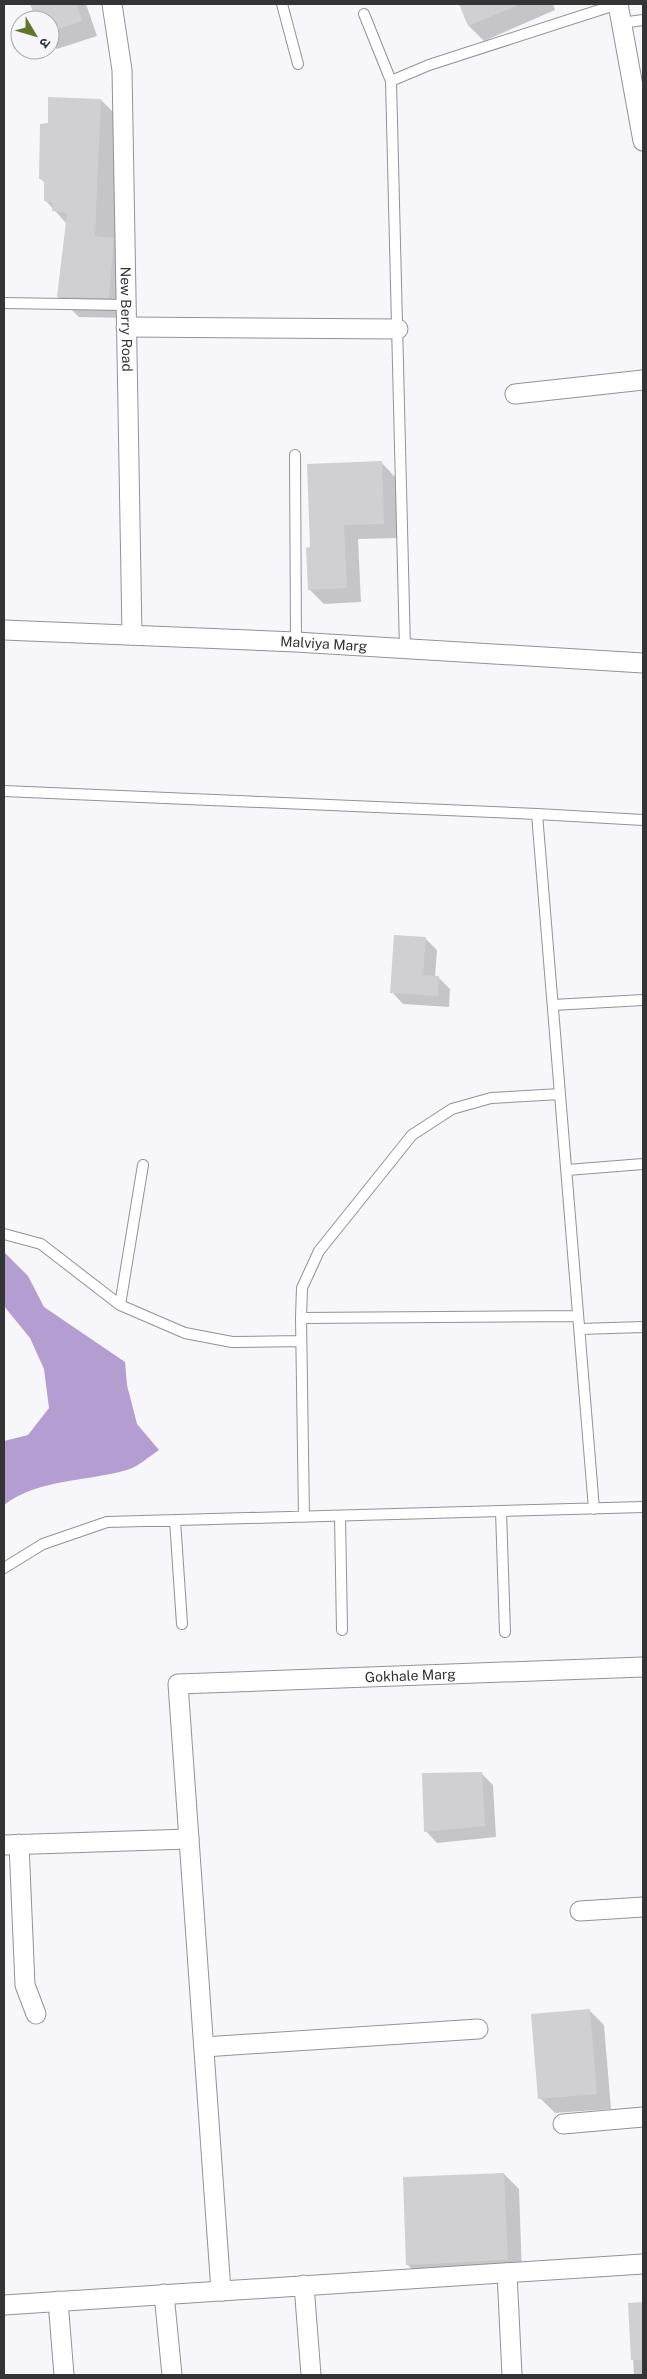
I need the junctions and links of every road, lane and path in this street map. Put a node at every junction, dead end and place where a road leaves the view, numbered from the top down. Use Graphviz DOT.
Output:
graph roads {
  1 [pos="112,4"];
  2 [pos="282,4"];
  3 [pos="618,4"];
  4 [pos="364,14"];
  5 [pos="643,20"];
  6 [pos="621,23"];
  7 [pos="298,64"];
  8 [pos="391,82"];
  9 [pos="643,141"];
  10 [pos="4,303"];
  11 [pos="126,305"];
  12 [pos="126,327"];
  13 [pos="398,328"];
  14 [pos="643,380"];
  15 [pos="515,394"];
  16 [pos="295,455"];
  17 [pos="4,630"];
  18 [pos="132,635"];
  19 [pos="296,642"];
  20 [pos="405,649"];
  21 [pos="643,663"];
  22 [pos="4,791"];
  23 [pos="537,814"];
  24 [pos="643,820"];
  25 [pos="643,1000"];
  26 [pos="553,1005"];
  27 [pos="560,1094"];
  28 [pos="643,1164"];
  29 [pos="143,1165"];
  30 [pos="567,1170"];
  31 [pos="4,1234"];
  32 [pos="120,1305"];
  33 [pos="578,1316"];
  34 [pos="301,1318"];
  35 [pos="643,1327"];
  36 [pos="580,1329"];
  37 [pos="300,1341"];
  38 [pos="643,1507"];
  39 [pos="594,1509"];
  40 [pos="501,1511"];
  41 [pos="340,1516"];
  42 [pos="304,1517"];
  43 [pos="175,1520"];
  44 [pos="4,1568"];
  45 [pos="182,1624"];
  46 [pos="342,1630"];
  47 [pos="505,1632"];
  48 [pos="643,1667"];
  49 [pos="189,1838"];
  50 [pos="12,1845"];
  51 [pos="643,1907"];
  52 [pos="580,1911"];
  53 [pos="36,2014"];
  54 [pos="478,2029"];
  55 [pos="204,2047"];
  56 [pos="643,2117"];
  57 [pos="563,2124"];
  58 [pos="643,2264"];
  59 [pos="508,2272"];
  60 [pos="304,2285"];
  61 [pos="222,2291"];
  62 [pos="164,2294"];
  63 [pos="58,2301"];
  64 [pos="4,2305"];
  65 [pos="64,2375"];
  66 [pos="172,2375"];
  67 [pos="312,2375"];
  68 [pos="512,2375"];
  1 -- 11 [label="street, New Berry Road"];
  2 -- 7 [label="lane"];
  3 -- 6 [label="street"];
  3 -- 8 [label="lane"];
  4 -- 8 [label="lane"];
  5 -- 6 [label="lane"];
  6 -- 9 [label="street"];
  8 -- 13 [label="lane"];
  10 -- 11 [label="lane"];
  11 -- 12 [label="street, New Berry Road"];
  12 -- 13 [label="street"];
  12 -- 18 [label="street, New Berry Road"];
  13 -- 20 [label="lane"];
  14 -- 15 [label="street"];
  16 -- 19 [label="lane"];
  17 -- 18 [label="street, Malviya Marg"];
  18 -- 19 [label="street, Malviya Marg"];
  19 -- 20 [label="street, Malviya Marg"];
  20 -- 21 [label="street, Malviya Marg"];
  22 -- 23 [label="lane"];
  23 -- 24 [label="lane"];
  23 -- 26 [label="lane"];
  25 -- 26 [label="lane"];
  26 -- 27 [label="lane"];
  27 -- 30 [label="lane"];
  27 -- 34 [label="lane"];
  28 -- 30 [label="lane"];
  29 -- 32 [label="lane"];
  30 -- 33 [label="lane"];
  31 -- 32 [label="lane"];
  32 -- 37 [label="lane"];
  33 -- 34 [label="lane"];
  33 -- 36 [label="lane"];
  34 -- 37 [label="lane"];
  35 -- 36 [label="lane"];
  36 -- 39 [label="lane"];
  37 -- 42 [label="lane"];
  38 -- 39 [label="lane"];
  39 -- 40 [label="lane"];
  40 -- 41 [label="lane"];
  40 -- 47 [label="lane"];
  41 -- 42 [label="lane"];
  41 -- 46 [label="lane"];
  42 -- 43 [label="lane"];
  43 -- 44 [label="lane"];
  43 -- 45 [label="lane"];
  48 -- 49 [label="street, Gokhale Marg"];
  49 -- 50 [label="street"];
  49 -- 55 [label="street"];
  50 -- 53 [label="street"];
  51 -- 52 [label="street"];
  54 -- 55 [label="street"];
  55 -- 61 [label="street"];
  56 -- 57 [label="street"];
  58 -- 59 [label="street"];
  59 -- 60 [label="street"];
  59 -- 68 [label="street"];
  60 -- 61 [label="street"];
  60 -- 67 [label="street"];
  61 -- 62 [label="street"];
  62 -- 63 [label="street"];
  62 -- 66 [label="street"];
  63 -- 64 [label="street"];
  63 -- 65 [label="street"];
}
